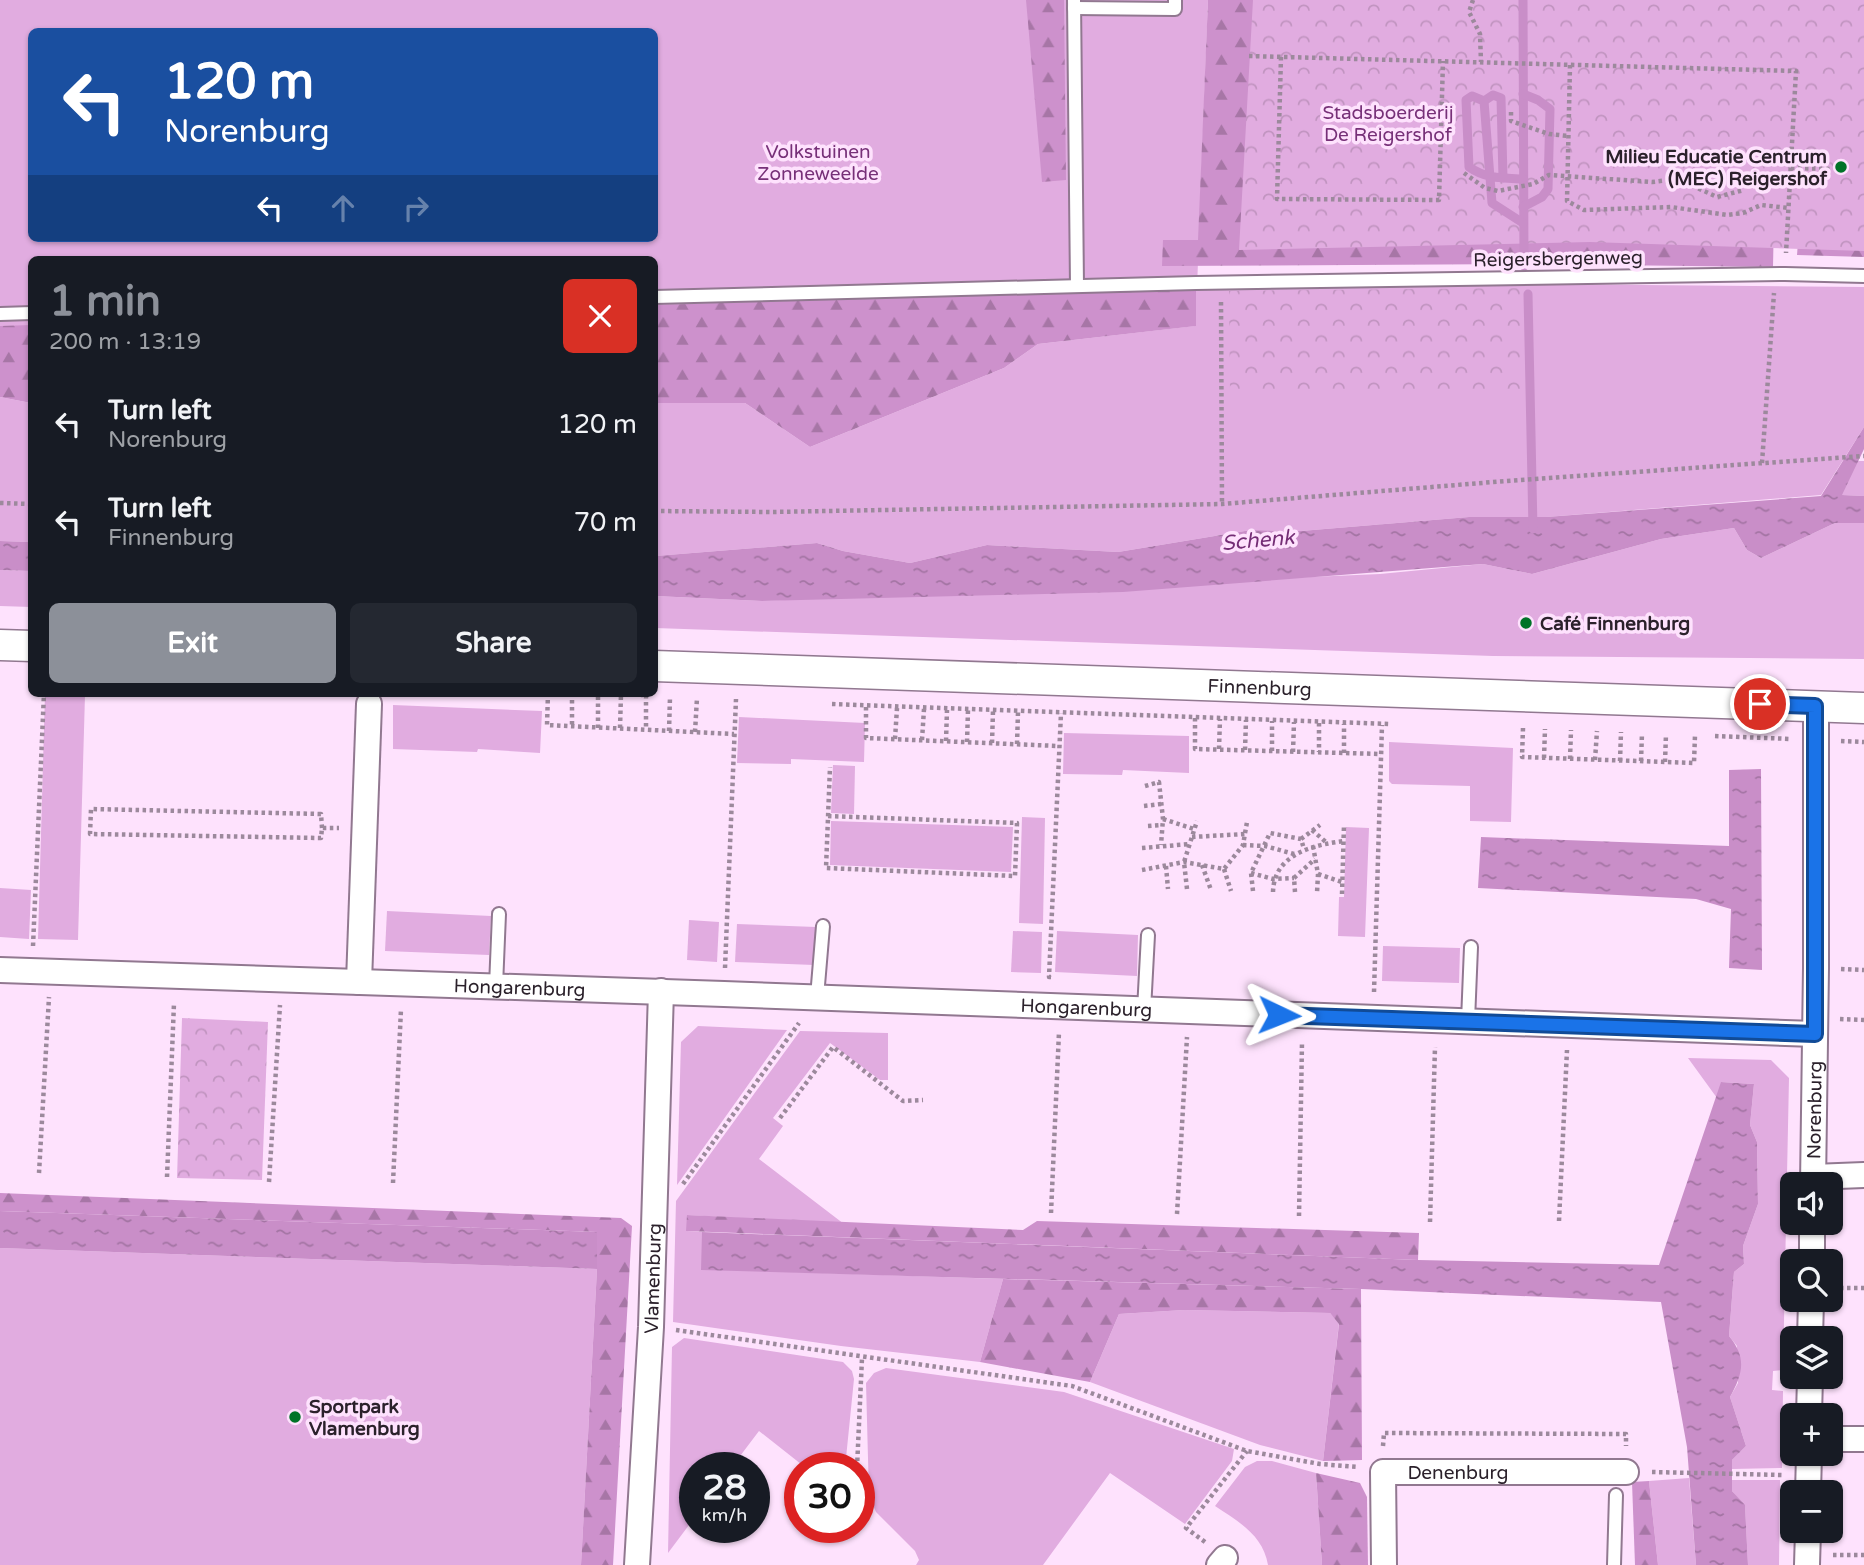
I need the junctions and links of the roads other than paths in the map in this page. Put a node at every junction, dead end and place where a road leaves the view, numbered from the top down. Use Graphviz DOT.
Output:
graph roads {
  1 [pos="1175,0"];
  2 [pos="1074,4"];
  3 [pos="1864,276"];
  4 [pos="1077,286"];
  5 [pos="658,297"];
  6 [pos="28,313"];
  7 [pos="0,314"];
  8 [pos="0,645"];
  9 [pos="28,646"];
  10 [pos="658,666"];
  11 [pos="369,704"];
  12 [pos="1815,706"];
  13 [pos="1864,708"];
  14 [pos="499,914"];
  15 [pos="823,926"];
  16 [pos="1147,935"];
  17 [pos="1471,947"];
  18 [pos="0,970"];
  19 [pos="359,982"];
  20 [pos="496,986"];
  21 [pos="661,991"];
  22 [pos="817,997"];
  23 [pos="1144,1010"];
  24 [pos="1468,1021"];
  25 [pos="1815,1034"];
  26 [pos="1813,1172"];
  27 [pos="1864,1175"];
  28 [pos="1843,1177"];
  29 [pos="1843,1439"];
  30 [pos="1864,1439"];
  31 [pos="1626,1472"];
  32 [pos="1616,1495"];
  33 [pos="1808,1543"];
  34 [pos="637,1565"];
  35 [pos="1384,1565"];
  36 [pos="1614,1565"];
  37 [pos="1807,1565"];
  1 -- 2 [label="lane"];
  2 -- 4 [label="lane"];
  3 -- 4 [label="lane, Reigersbergenweg"];
  4 -- 5 [label="lane, Reigersbergenweg"];
  6 -- 7 [label="lane"];
  8 -- 9 [label="street"];
  10 -- 12 [label="street, Finnenburg"];
  11 -- 19 [label="street"];
  12 -- 13 [label="street, Finnenburg"];
  12 -- 25 [label="street, Norenburg"];
  14 -- 20 [label="lane"];
  15 -- 22 [label="lane"];
  16 -- 23 [label="lane"];
  17 -- 24 [label="lane"];
  18 -- 19 [label="street, Hongarenburg"];
  19 -- 20 [label="street, Hongarenburg"];
  20 -- 21 [label="street, Hongarenburg"];
  21 -- 22 [label="street, Hongarenburg"];
  21 -- 34 [label="street, Vlamenburg"];
  22 -- 23 [label="street, Hongarenburg"];
  23 -- 24 [label="street, Hongarenburg"];
  24 -- 25 [label="street, Hongarenburg"];
  25 -- 26 [label="street, Norenburg"];
  27 -- 28 [label="street, Norenburg"];
  29 -- 30 [label="street"];
  31 -- 35 [label="street, Denenburg"];
  32 -- 36 [label="lane"];
  33 -- 37 [label="street"];
}
